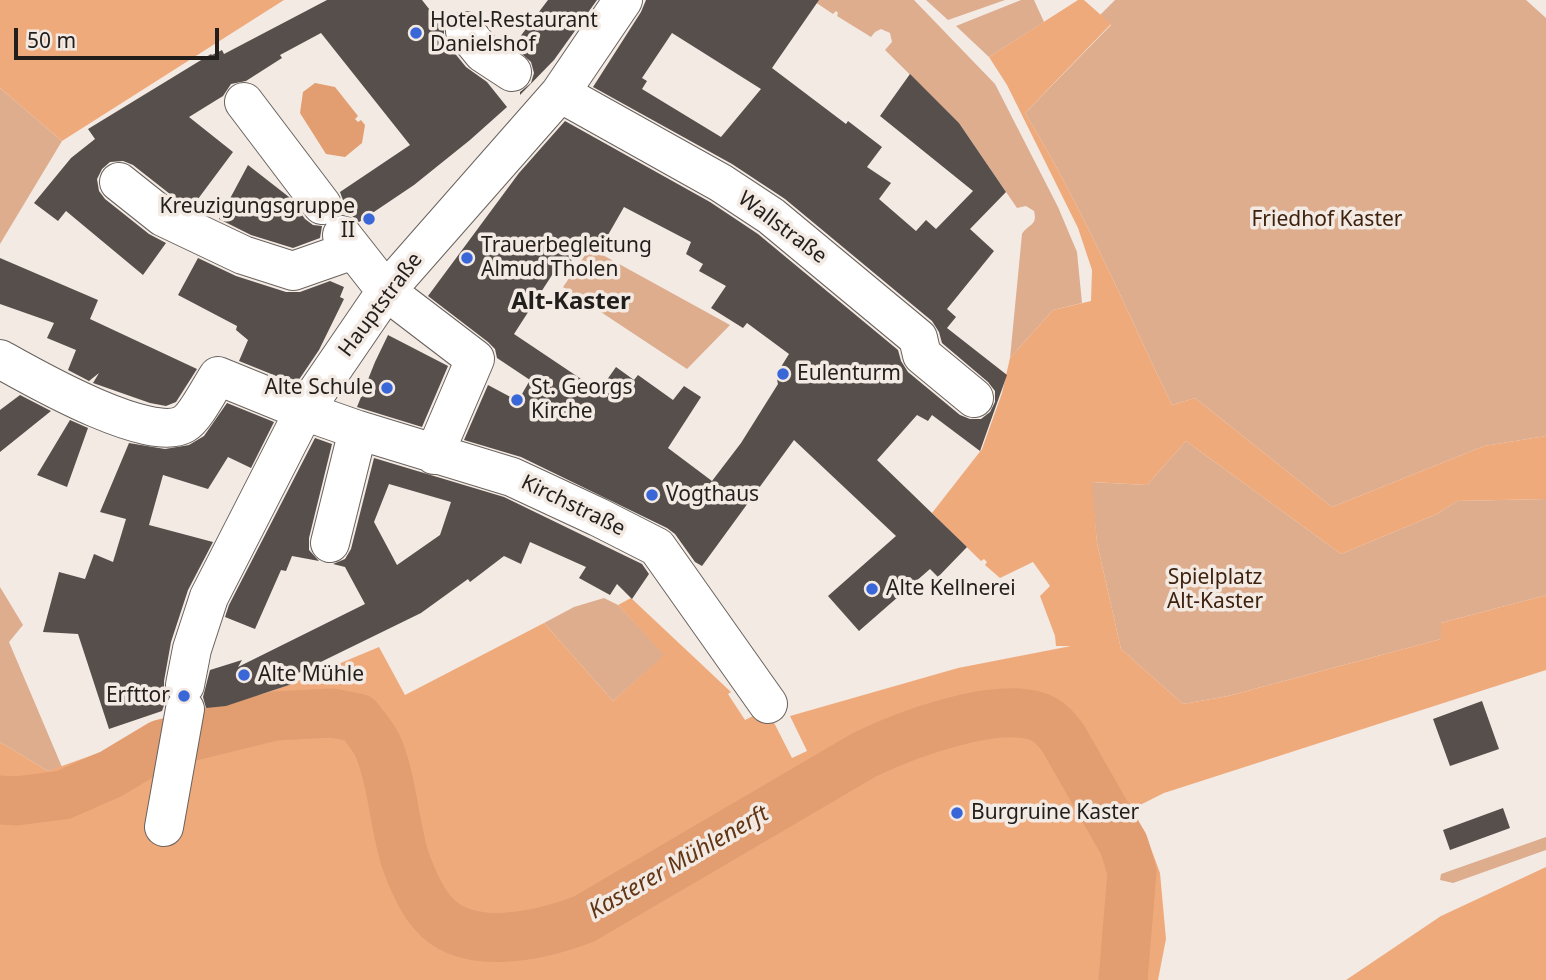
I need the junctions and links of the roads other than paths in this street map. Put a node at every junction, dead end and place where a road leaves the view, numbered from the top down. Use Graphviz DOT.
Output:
graph roads {
  1 [pos="623,0"];
  2 [pos="465,31"];
  3 [pos="538,89"];
  4 [pos="244,102"];
  5 [pos="119,183"];
  6 [pos="339,230"];
  7 [pos="386,291"];
  8 [pos="0,359"];
  9 [pos="974,398"];
  10 [pos="304,411"];
  11 [pos="358,430"];
  12 [pos="434,455"];
  13 [pos="330,543"];
  14 [pos="772,709"];
  15 [pos="164,827"];
  1 -- 3 [label="street, Hauptstraße"];
  2 -- 3 [label="street, Wallstraße"];
  3 -- 7 [label="street, Hauptstraße"];
  3 -- 9 [label="street, Wallstraße"];
  4 -- 6 [label="street"];
  5 -- 6 [label="street"];
  6 -- 7 [label="street"];
  7 -- 10 [label="street, Hauptstraße"];
  7 -- 12 [label="street"];
  8 -- 10 [label="street, Kirchstraße"];
  10 -- 11 [label="street, Kirchstraße"];
  10 -- 15 [label="street, Hauptstraße"];
  11 -- 12 [label="street, Kirchstraße"];
  11 -- 13 [label="street"];
  12 -- 14 [label="street, Kirchstraße"];
}
